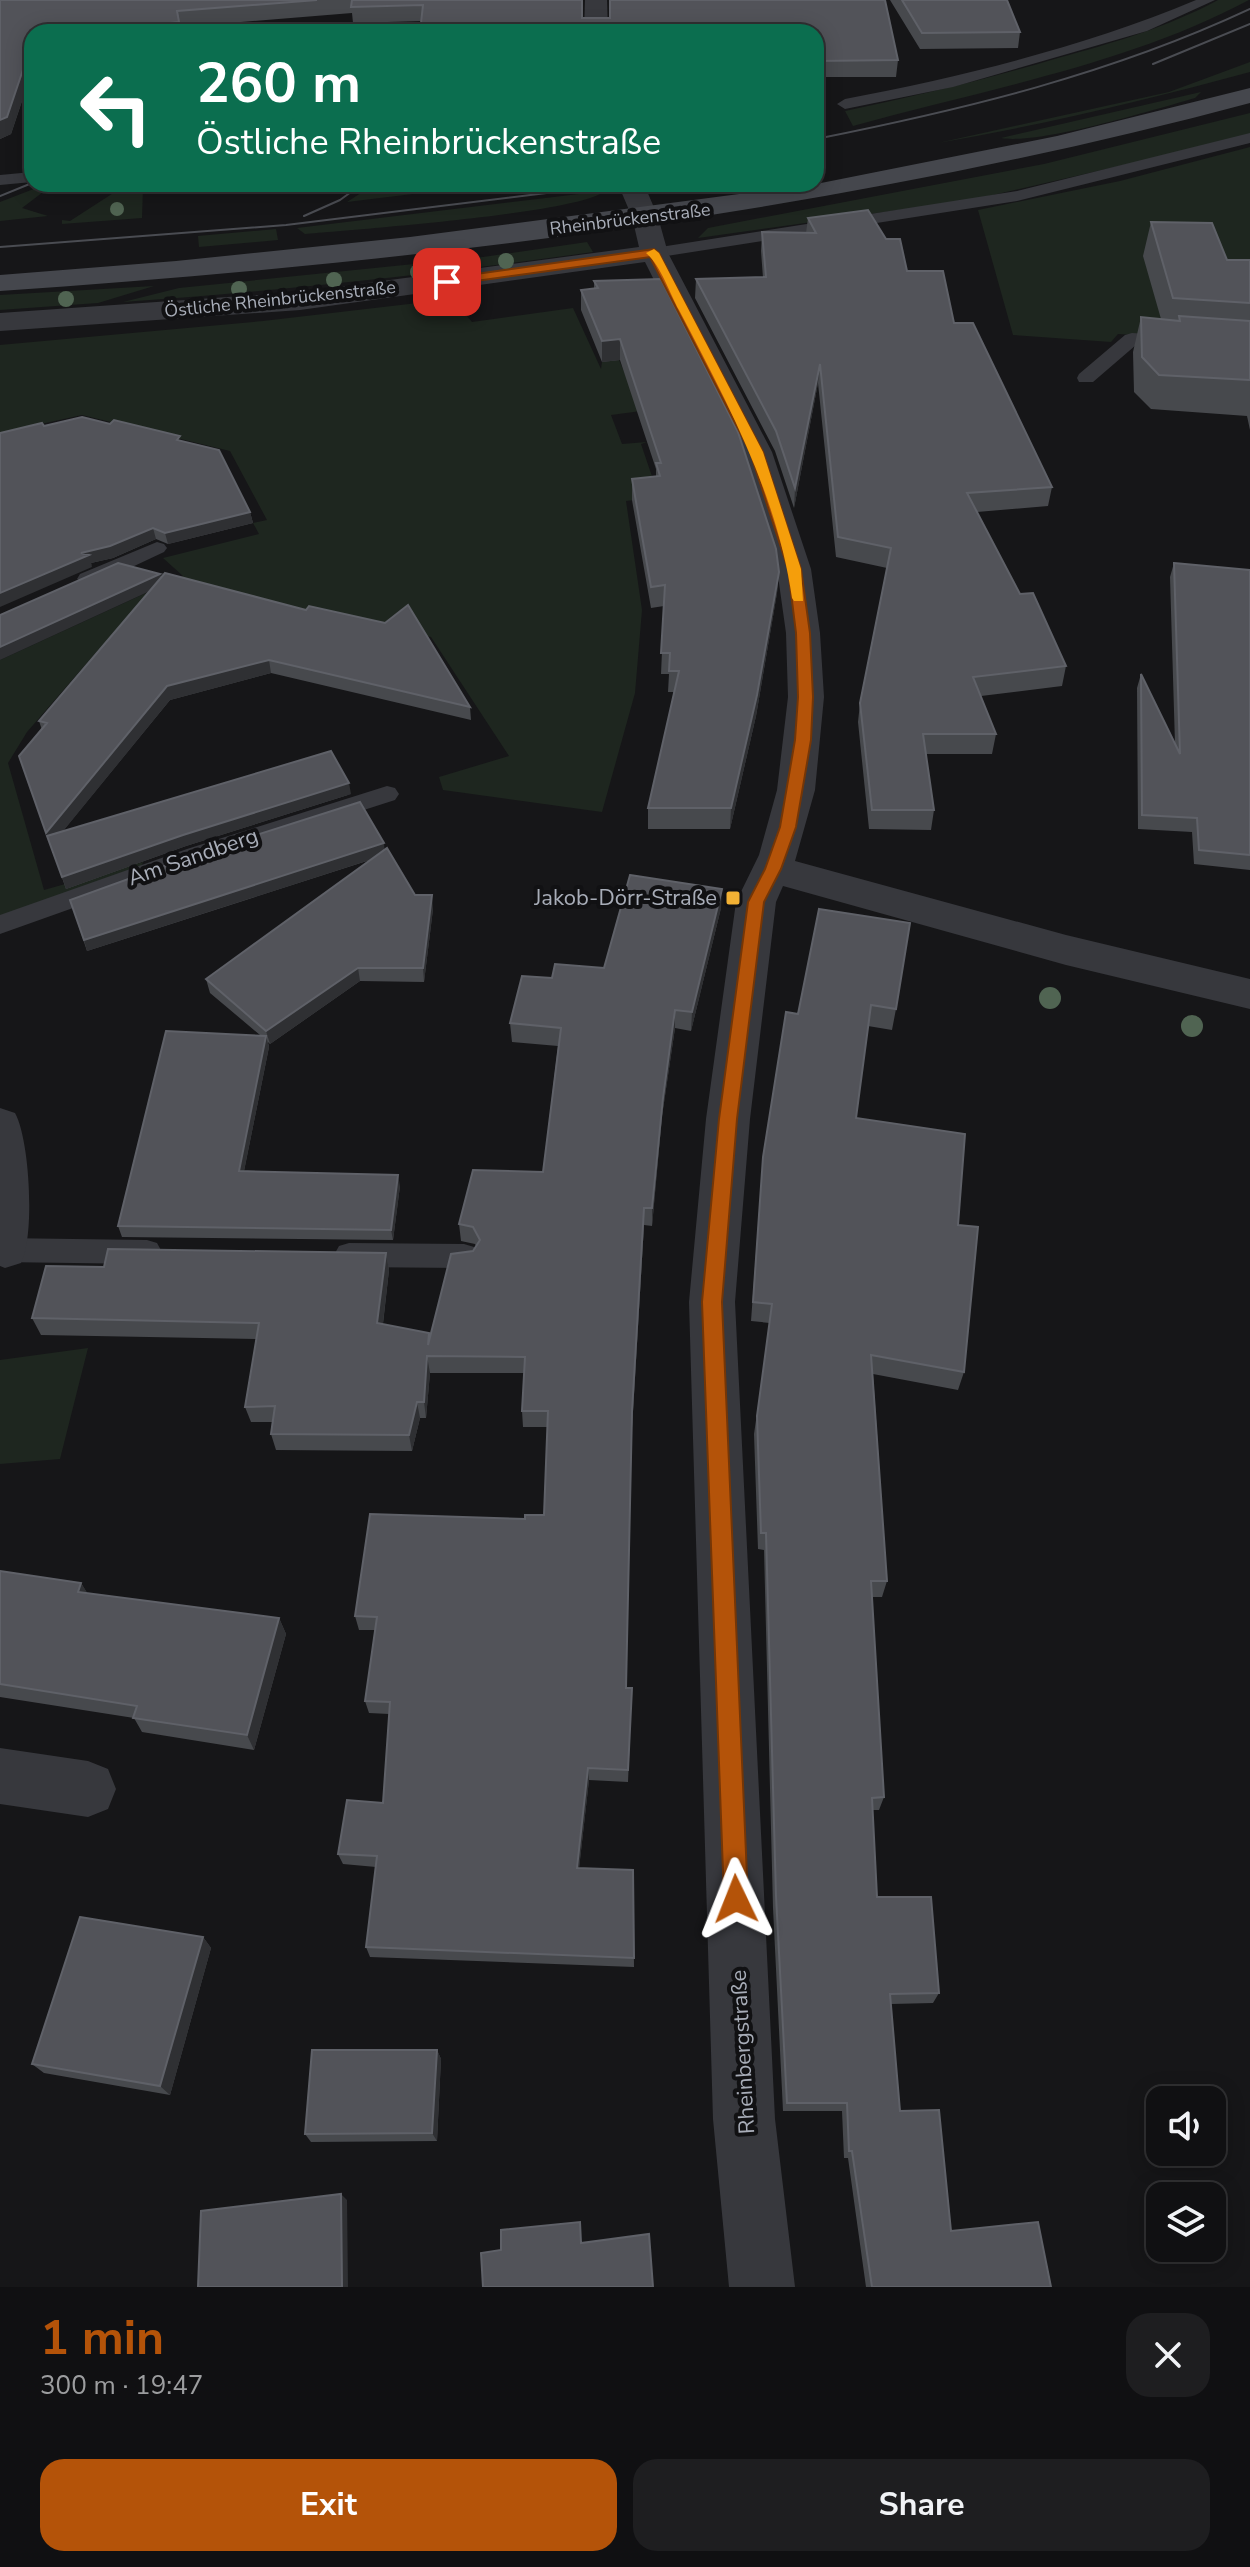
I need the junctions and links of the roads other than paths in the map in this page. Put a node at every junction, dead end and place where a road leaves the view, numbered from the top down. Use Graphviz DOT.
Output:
graph roads {
  1 [pos="596,0"];
  2 [pos="1208,0"];
  3 [pos="596,24"];
  4 [pos="1250,95"];
  5 [pos="845,104"];
  6 [pos="1250,138"];
  7 [pos="24,178"];
  8 [pos="0,180"];
  9 [pos="824,189"];
  10 [pos="634,192"];
  11 [pos="808,192"];
  12 [pos="645,217"];
  13 [pos="654,253"];
  14 [pos="0,283"];
  15 [pos="0,322"];
  16 [pos="1250,347"];
  17 [pos="1086,378"];
  18 [pos="157,548"];
  19 [pos="71,587"];
  20 [pos="387,794"];
  21 [pos="773,869"];
  22 [pos="0,925"];
  23 [pos="1250,994"];
  24 [pos="0,1125"];
  25 [pos="3,1250"];
  26 [pos="176,1253"];
  27 [pos="329,1255"];
  28 [pos="464,1256"];
  29 [pos="0,1776"];
  30 [pos="88,1789"];
  31 [pos="762,2287"];
  1 -- 3 [label="street"];
  2 -- 5 [label="lane"];
  4 -- 9 [label="main road, Rheinbrückenstraße"];
  6 -- 13 [label="lane"];
  7 -- 8 [label="lane"];
  10 -- 12 [label="street, Rheinbergstraße"];
  11 -- 12 [label="main road, Rheinbrückenstraße"];
  12 -- 13 [label="street, Rheinbergstraße"];
  12 -- 14 [label="main road, Rheinbrückenstraße"];
  13 -- 15 [label="street, Östliche Rheinbrückenstraße"];
  13 -- 21 [label="street, Rheinbergstraße"];
  16 -- 17 [label="lane"];
  18 -- 19 [label="lane"];
  20 -- 22 [label="lane, Am Sandberg"];
  21 -- 23 [label="street"];
  21 -- 31 [label="street, Rheinbergstraße"];
  24 -- 25 [label="street"];
  25 -- 26 [label="lane"];
  27 -- 28 [label="lane"];
  29 -- 30 [label="street"];
}
